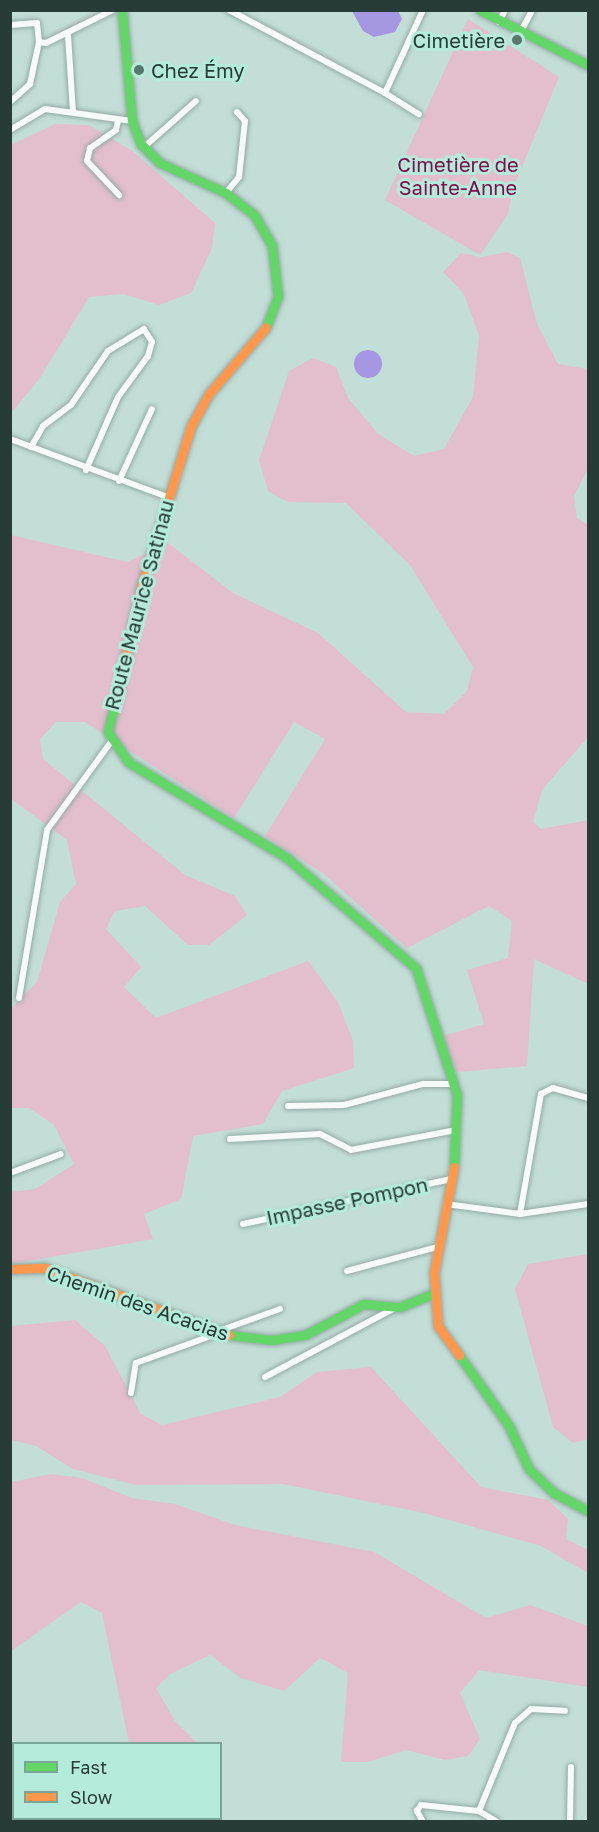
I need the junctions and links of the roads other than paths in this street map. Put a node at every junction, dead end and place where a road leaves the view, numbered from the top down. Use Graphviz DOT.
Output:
graph roads {
  1 [pos="113,10"];
  2 [pos="122,10"];
  3 [pos="229,10"];
  4 [pos="423,10"];
  5 [pos="506,10"];
  6 [pos="532,10"];
  7 [pos="484,12"];
  8 [pos="499,22"];
  9 [pos="10,25"];
  10 [pos="520,33"];
  11 [pos="68,35"];
  12 [pos="39,42"];
  13 [pos="588,65"];
  14 [pos="385,93"];
  15 [pos="196,101"];
  16 [pos="11,102"];
  17 [pos="237,111"];
  18 [pos="73,112"];
  19 [pos="419,114"];
  20 [pos="118,121"];
  21 [pos="132,121"];
  22 [pos="10,130"];
  23 [pos="144,147"];
  24 [pos="226,193"];
  25 [pos="119,195"];
  26 [pos="152,409"];
  27 [pos="10,439"];
  28 [pos="31,447"];
  29 [pos="86,470"];
  30 [pos="119,481"];
  31 [pos="168,497"];
  32 [pos="111,742"];
  33 [pos="19,999"];
  34 [pos="455,1084"];
  35 [pos="588,1098"];
  36 [pos="288,1106"];
  37 [pos="456,1130"];
  38 [pos="230,1139"];
  39 [pos="61,1154"];
  40 [pos="10,1173"];
  41 [pos="451,1179"];
  42 [pos="446,1203"];
  43 [pos="588,1204"];
  44 [pos="520,1214"];
  45 [pos="243,1224"];
  46 [pos="437,1247"];
  47 [pos="10,1269"];
  48 [pos="347,1271"];
  49 [pos="433,1294"];
  50 [pos="395,1308"];
  51 [pos="280,1309"];
  52 [pos="215,1333"];
  53 [pos="265,1377"];
  54 [pos="131,1393"];
  55 [pos="588,1511"];
  56 [pos="565,1711"];
  57 [pos="571,1767"];
  58 [pos="479,1811"];
  59 [pos="423,1821"];
  60 [pos="497,1821"];
  61 [pos="570,1821"];
  1 -- 11 [label="street"];
  2 -- 21 [label="main road, Route Maurice Satinau"];
  3 -- 14 [label="street"];
  4 -- 14 [label="street"];
  5 -- 8 [label="street"];
  6 -- 10 [label="street"];
  7 -- 8 [label="main road"];
  8 -- 10 [label="main road"];
  9 -- 12 [label="street"];
  10 -- 13 [label="main road"];
  11 -- 12 [label="street"];
  11 -- 18 [label="street"];
  12 -- 16 [label="street"];
  14 -- 19 [label="street"];
  15 -- 23 [label="street"];
  17 -- 24 [label="street"];
  18 -- 20 [label="street"];
  18 -- 22 [label="street"];
  20 -- 21 [label="street"];
  20 -- 25 [label="street"];
  21 -- 23 [label="main road, Route Maurice Satinau"];
  23 -- 24 [label="main road, Route Maurice Satinau"];
  24 -- 31 [label="main road, Route Maurice Satinau"];
  26 -- 30 [label="street"];
  27 -- 28 [label="street"];
  28 -- 29 [label="street"];
  28 -- 29 [label="street"];
  29 -- 30 [label="street"];
  30 -- 31 [label="street"];
  31 -- 32 [label="main road, Route Maurice Satinau"];
  32 -- 33 [label="street"];
  32 -- 34 [label="main road"];
  34 -- 36 [label="street"];
  34 -- 37 [label="main road"];
  35 -- 44 [label="street"];
  37 -- 38 [label="street"];
  37 -- 41 [label="main road"];
  39 -- 40 [label="street"];
  41 -- 42 [label="main road"];
  41 -- 45 [label="street, Impasse Pompon"];
  42 -- 44 [label="street"];
  42 -- 46 [label="main road"];
  43 -- 44 [label="street"];
  46 -- 48 [label="street"];
  46 -- 49 [label="main road"];
  47 -- 52 [label="main road, Chemin des Acacias"];
  49 -- 50 [label="main road, Chemin des Acacias"];
  49 -- 55 [label="main road"];
  50 -- 52 [label="main road, Chemin des Acacias"];
  50 -- 53 [label="street"];
  51 -- 52 [label="street"];
  52 -- 54 [label="street"];
  56 -- 58 [label="street"];
  57 -- 61 [label="street"];
  58 -- 59 [label="street"];
  58 -- 60 [label="street"];
}
